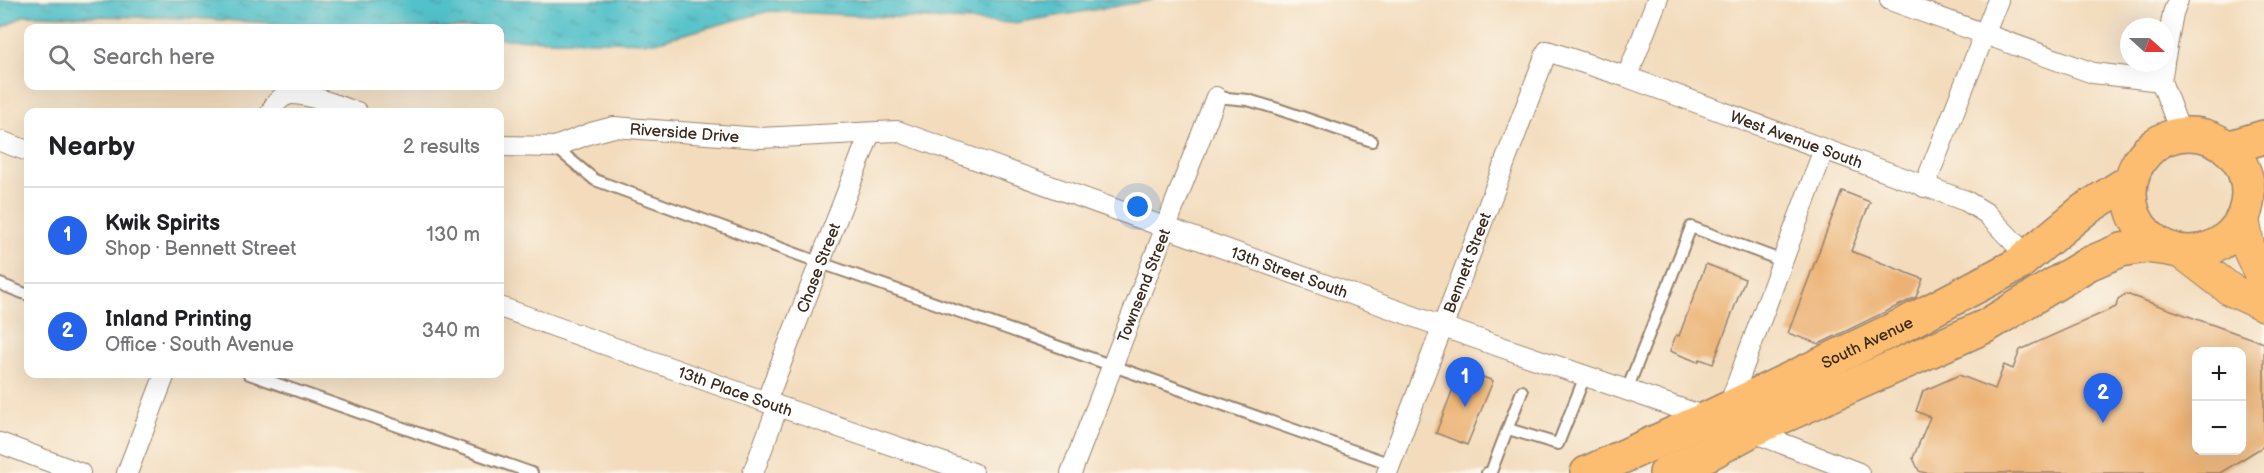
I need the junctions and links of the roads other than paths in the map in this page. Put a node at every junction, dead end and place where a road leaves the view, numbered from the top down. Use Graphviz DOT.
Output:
graph roads {
  1 [pos="1657,0"];
  2 [pos="1890,0"];
  3 [pos="1998,0"];
  4 [pos="2178,0"];
  5 [pos="2172,18"];
  6 [pos="1984,35"];
  7 [pos="1547,51"];
  8 [pos="2162,72"];
  9 [pos="1627,77"];
  10 [pos="1216,97"];
  11 [pos="275,106"];
  12 [pos="344,108"];
  13 [pos="870,133"];
  14 [pos="2181,134"];
  15 [pos="2264,137"];
  16 [pos="0,141"];
  17 [pos="1372,141"];
  18 [pos="504,146"];
  19 [pos="555,147"];
  20 [pos="2227,148"];
  21 [pos="1824,149"];
  22 [pos="24,150"];
  23 [pos="2130,181"];
  24 [pos="1924,187"];
  25 [pos="2251,207"];
  26 [pos="1165,227"];
  27 [pos="2176,251"];
  28 [pos="2027,256"];
  29 [pos="1783,261"];
  30 [pos="821,263"];
  31 [pos="2264,282"];
  32 [pos="0,284"];
  33 [pos="24,293"];
  34 [pos="2264,305"];
  35 [pos="504,308"];
  36 [pos="1443,327"];
  37 [pos="1112,366"];
  38 [pos="1585,376"];
  39 [pos="163,378"];
  40 [pos="260,378"];
  41 [pos="1627,390"];
  42 [pos="1522,391"];
  43 [pos="772,404"];
  44 [pos="1718,413"];
  45 [pos="1508,429"];
  46 [pos="1750,431"];
  47 [pos="0,443"];
  48 [pos="1706,463"];
  49 [pos="1389,468"];
  50 [pos="80,473"];
  51 [pos="127,473"];
  52 [pos="532,473"];
  53 [pos="753,473"];
  54 [pos="973,473"];
  55 [pos="1071,473"];
  56 [pos="1486,473"];
  57 [pos="1587,473"];
  58 [pos="1666,473"];
  59 [pos="1859,473"];
  1 -- 9 [label="street"];
  2 -- 6 [label="street"];
  3 -- 6 [label="street"];
  4 -- 5 [label="street"];
  6 -- 8 [label="street"];
  6 -- 24 [label="street"];
  7 -- 9 [label="street, West Avenue South"];
  7 -- 36 [label="street, Bennett Street"];
  8 -- 14 [label="street"];
  9 -- 21 [label="street, West Avenue South"];
  10 -- 17 [label="lane"];
  10 -- 26 [label="street, Townsend Street"];
  11 -- 12 [label="street"];
  13 -- 19 [label="street, Riverside Drive"];
  13 -- 26 [label="street, 13th Street South"];
  13 -- 30 [label="street, Chase Street"];
  14 -- 20 [label="highway"];
  14 -- 23 [label="highway, South Avenue"];
  15 -- 20 [label="highway"];
  16 -- 22 [label="street"];
  18 -- 19 [label="street, Riverside Drive"];
  19 -- 30 [label="lane"];
  20 -- 25 [label="highway"];
  21 -- 24 [label="street, West Avenue South"];
  21 -- 29 [label="street"];
  23 -- 27 [label="highway"];
  23 -- 28 [label="highway, South Avenue"];
  24 -- 28 [label="street, West Avenue South"];
  25 -- 27 [label="highway, South Avenue"];
  25 -- 31 [label="main road"];
  26 -- 36 [label="street, 13th Street South"];
  26 -- 37 [label="street, Townsend Street"];
  27 -- 34 [label="main road"];
  27 -- 46 [label="highway, South Avenue"];
  28 -- 44 [label="highway, South Avenue"];
  29 -- 41 [label="lane"];
  29 -- 44 [label="street"];
  30 -- 37 [label="lane"];
  30 -- 43 [label="street, Chase Street"];
  32 -- 33 [label="lane"];
  35 -- 43 [label="street, 13th Place South"];
  36 -- 38 [label="street, 13th Street South"];
  36 -- 49 [label="street, Bennett Street"];
  37 -- 49 [label="lane"];
  37 -- 55 [label="street, Townsend Street"];
  38 -- 41 [label="street, 13th Street South"];
  38 -- 45 [label="lane"];
  39 -- 51 [label="street"];
  40 -- 52 [label="lane"];
  41 -- 44 [label="street, 13th Street South"];
  42 -- 45 [label="lane"];
  43 -- 53 [label="street, Chase Street"];
  43 -- 54 [label="street, 13th Place South"];
  44 -- 57 [label="highway, South Avenue"];
  45 -- 56 [label="lane"];
  46 -- 48 [label="highway, South Avenue"];
  46 -- 59 [label="street"];
  47 -- 50 [label="street"];
  48 -- 58 [label="highway, South Avenue"];
}
